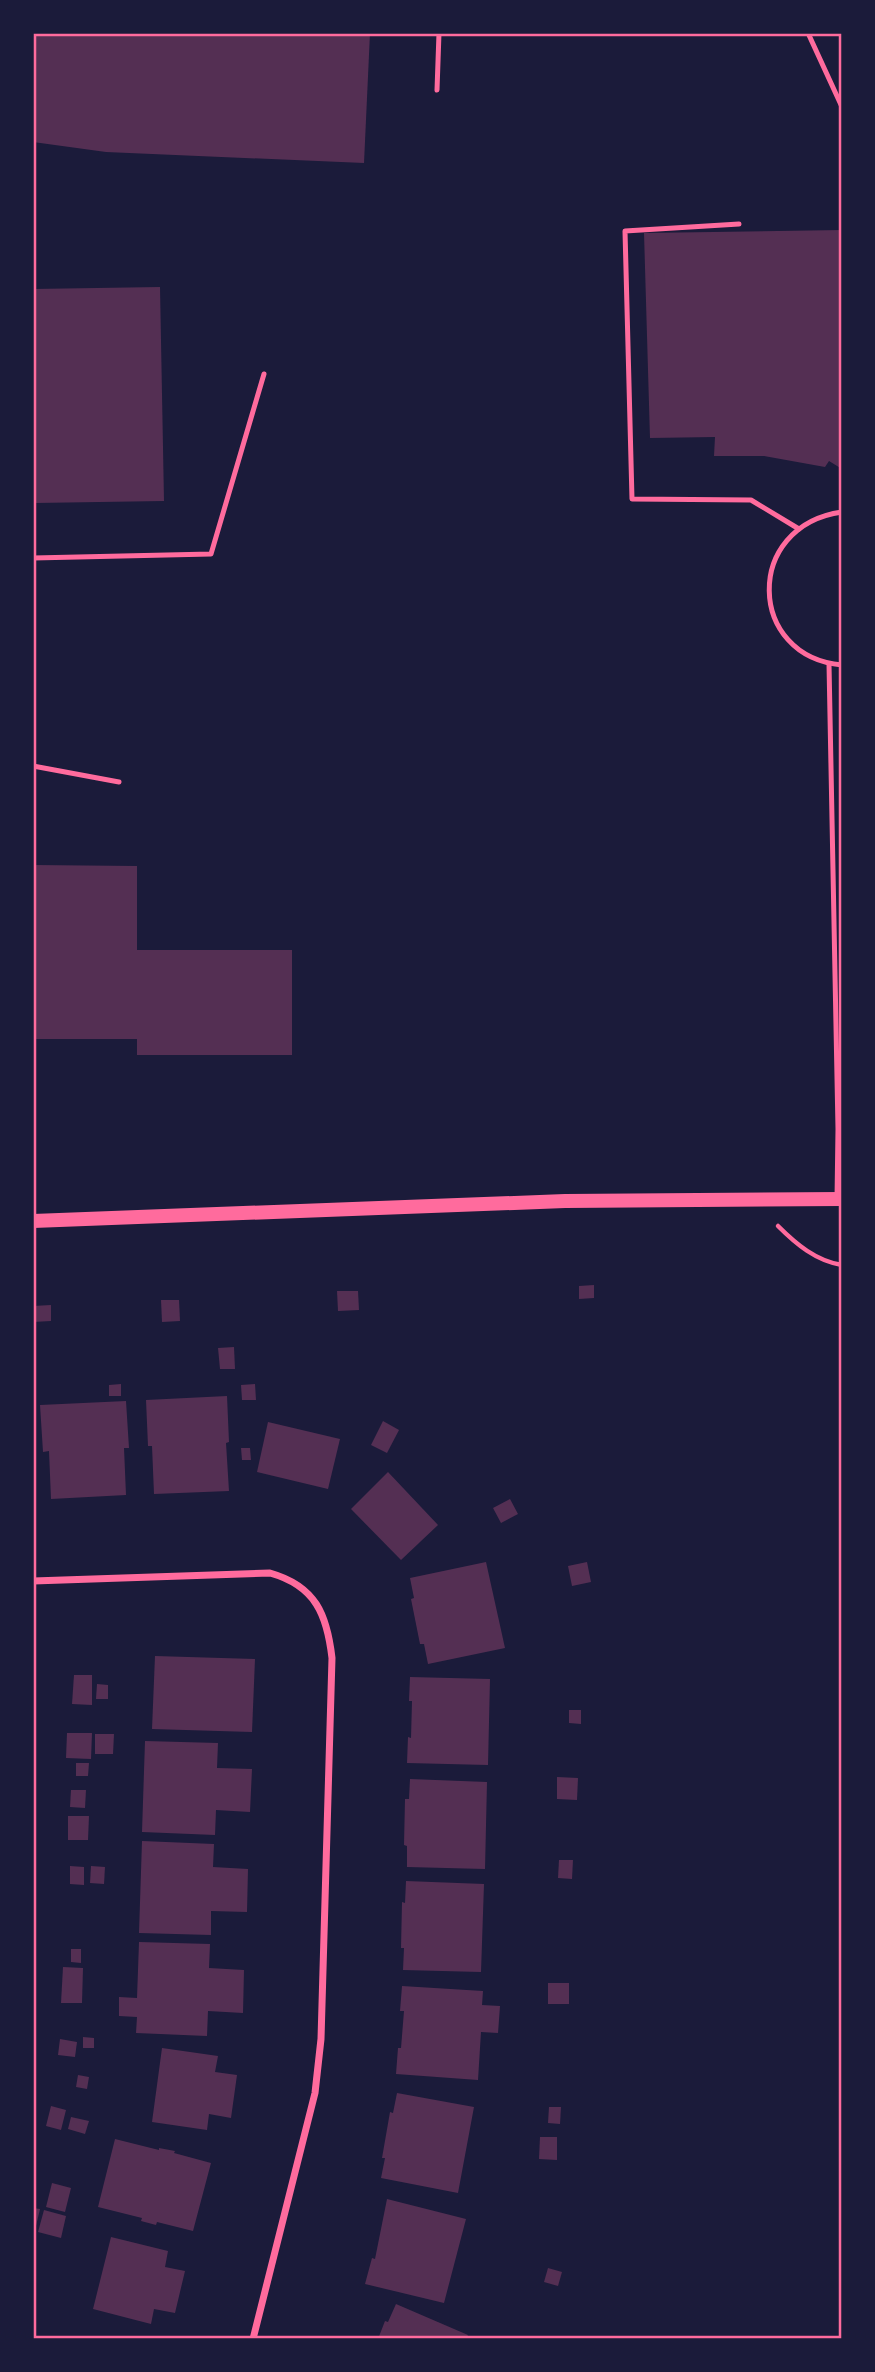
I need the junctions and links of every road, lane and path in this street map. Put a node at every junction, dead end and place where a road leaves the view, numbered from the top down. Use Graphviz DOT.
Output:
graph roads {
  1 [pos="439,33"];
  2 [pos="808,33"];
  3 [pos="437,90"];
  4 [pos="842,107"];
  5 [pos="739,224"];
  6 [pos="264,374"];
  7 [pos="842,512"];
  8 [pos="799,529"];
  9 [pos="33,558"];
  10 [pos="829,664"];
  11 [pos="842,665"];
  12 [pos="33,766"];
  13 [pos="119,782"];
  14 [pos="752,1199"];
  15 [pos="839,1199"];
  16 [pos="33,1221"];
  17 [pos="842,1265"];
  18 [pos="33,1581"];
  19 [pos="253,2339"];
  1 -- 3 [label="lane"];
  2 -- 4 [label="lane"];
  5 -- 8 [label="lane"];
  6 -- 9 [label="lane"];
  7 -- 8 [label="lane"];
  8 -- 10 [label="lane"];
  10 -- 11 [label="lane"];
  10 -- 15 [label="lane"];
  12 -- 13 [label="lane"];
  14 -- 15 [label="main road"];
  14 -- 16 [label="main road"];
  14 -- 17 [label="path"];
  18 -- 19 [label="street"];
}
